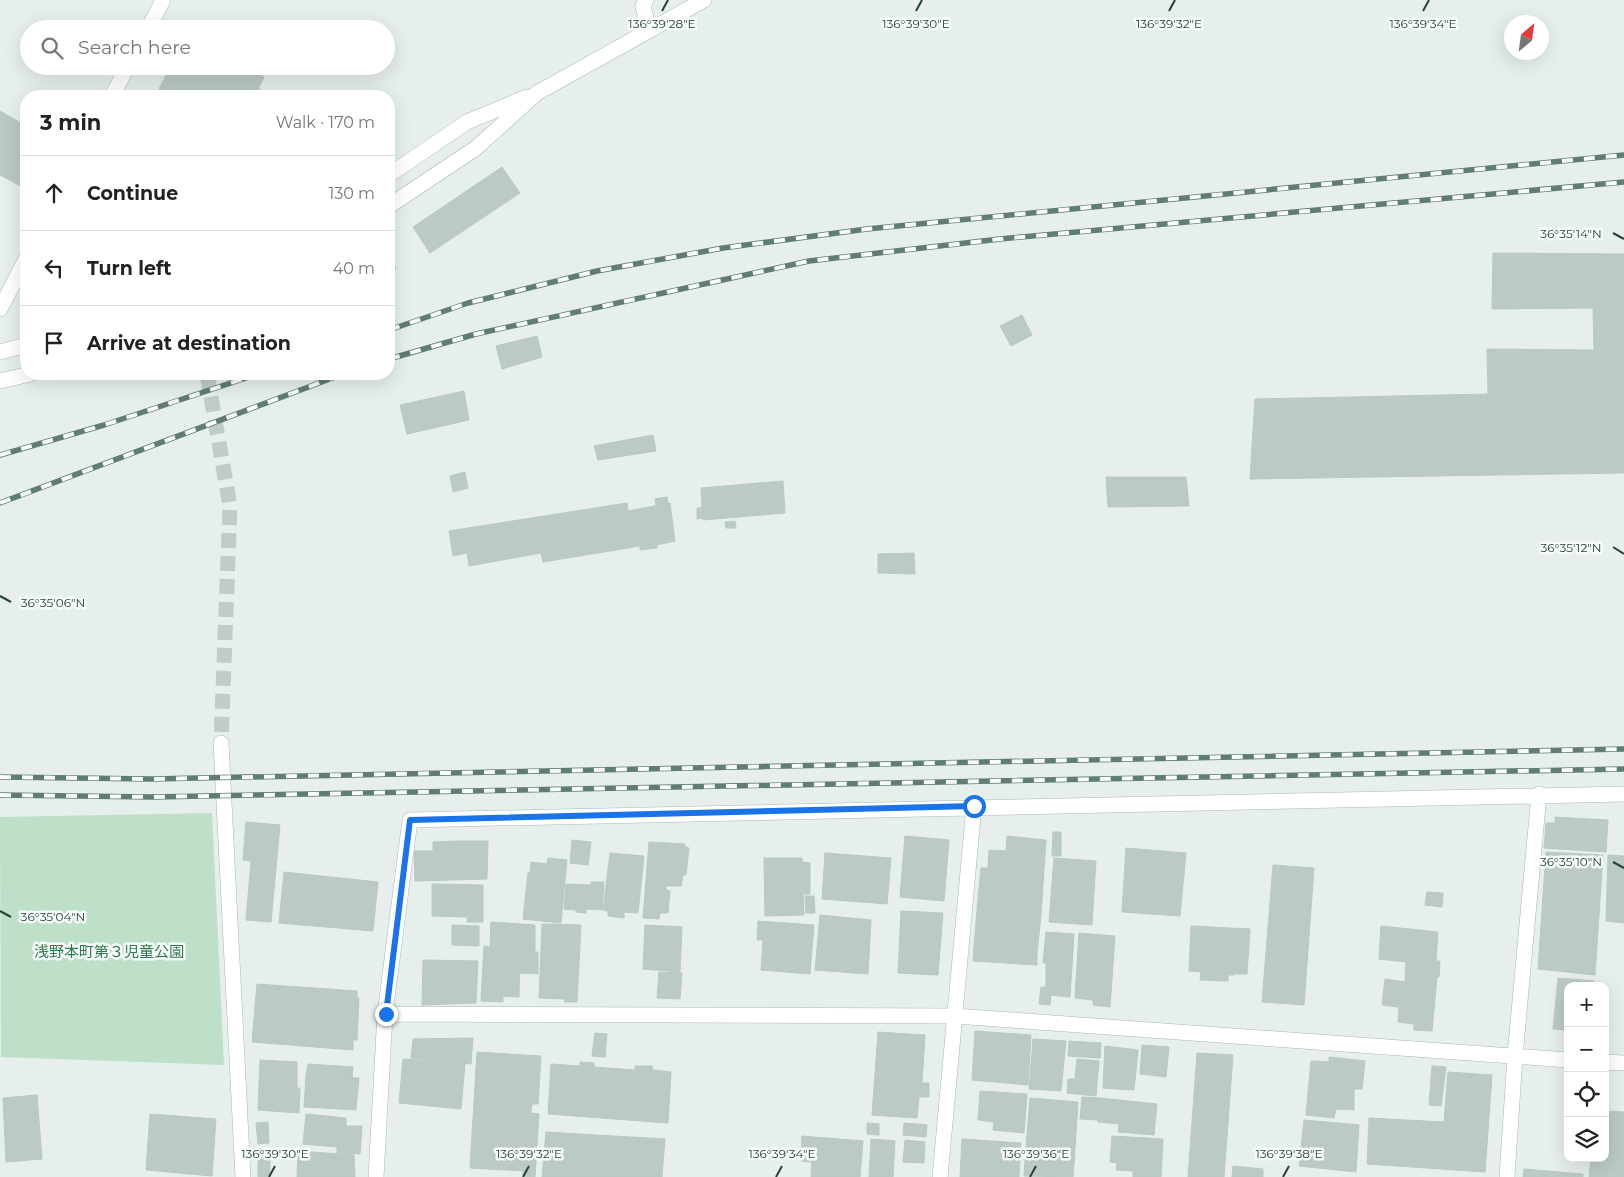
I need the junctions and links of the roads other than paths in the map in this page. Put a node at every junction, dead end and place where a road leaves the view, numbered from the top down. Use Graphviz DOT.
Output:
graph roads {
  1 [pos="163,0"];
  2 [pos="646,0"];
  3 [pos="704,0"];
  4 [pos="153,20"];
  5 [pos="649,30"];
  6 [pos="123,75"];
  7 [pos="115,90"];
  8 [pos="537,93"];
  9 [pos="395,170"];
  10 [pos="395,202"];
  11 [pos="20,271"];
  12 [pos="0,309"];
  13 [pos="20,347"];
  14 [pos="0,352"];
  15 [pos="20,376"];
  16 [pos="0,381"];
  17 [pos="221,743"];
  18 [pos="1539,794"];
  19 [pos="1624,794"];
  20 [pos="974,806"];
  21 [pos="386,1014"];
  22 [pos="955,1016"];
  23 [pos="1515,1056"];
  24 [pos="1564,1060"];
  25 [pos="1609,1062"];
  26 [pos="1624,1063"];
  27 [pos="244,1177"];
  28 [pos="376,1177"];
  29 [pos="940,1177"];
  30 [pos="1508,1177"];
  1 -- 4 [label="street"];
  2 -- 5 [label="street"];
  3 -- 5 [label="street"];
  5 -- 8 [label="street"];
  6 -- 7 [label="street"];
  8 -- 9 [label="street"];
  8 -- 10 [label="street"];
  11 -- 12 [label="street"];
  13 -- 14 [label="street"];
  15 -- 16 [label="street"];
  17 -- 27 [label="street"];
  18 -- 19 [label="street"];
  18 -- 20 [label="street"];
  18 -- 23 [label="street"];
  20 -- 21 [label="street"];
  20 -- 22 [label="street"];
  21 -- 22 [label="street"];
  21 -- 28 [label="street"];
  22 -- 23 [label="street"];
  22 -- 29 [label="street"];
  23 -- 24 [label="street"];
  23 -- 30 [label="street"];
  25 -- 26 [label="street"];
}
